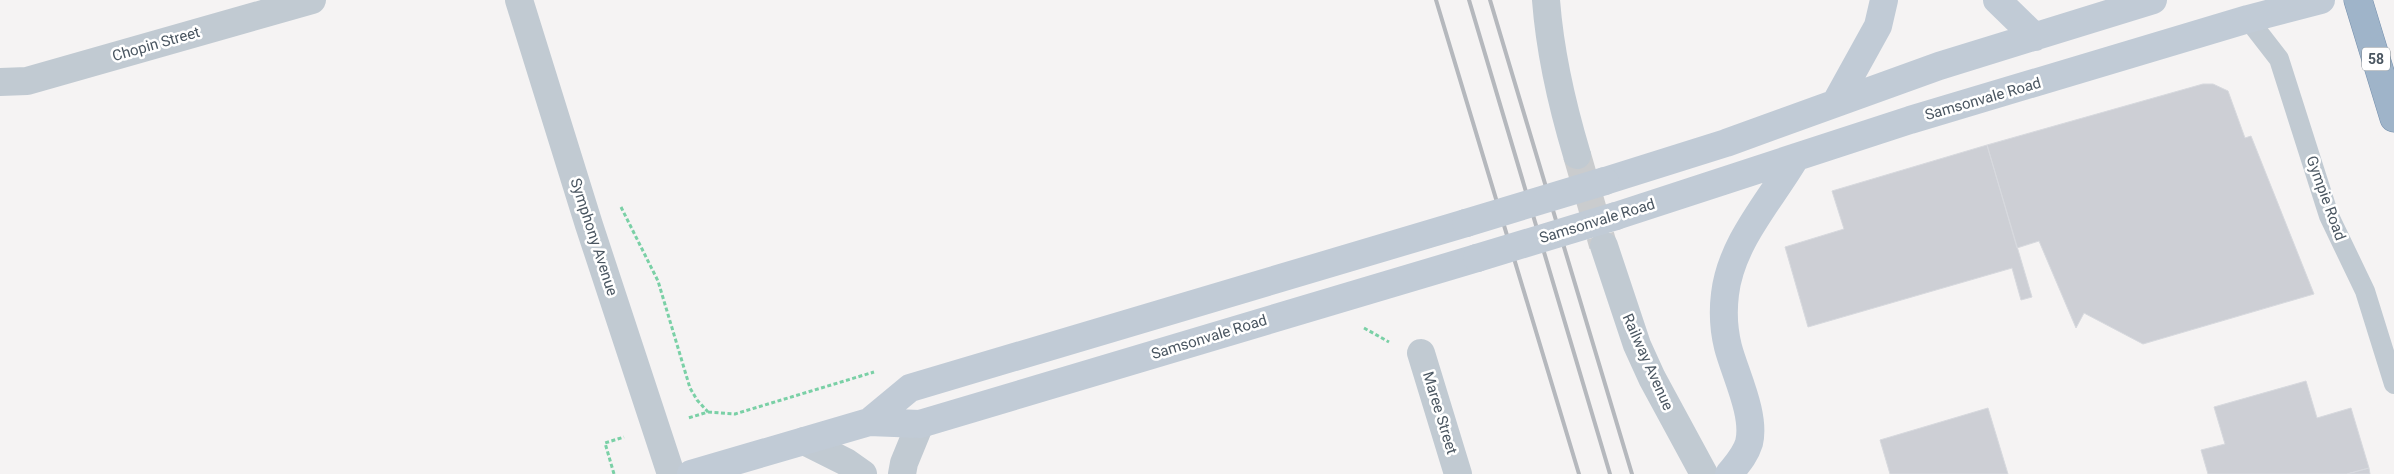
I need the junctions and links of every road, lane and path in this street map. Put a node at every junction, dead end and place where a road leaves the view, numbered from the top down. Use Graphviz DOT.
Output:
graph roads {
  1 [pos="312,0"];
  2 [pos="519,0"];
  3 [pos="1546,0"];
  4 [pos="1884,0"];
  5 [pos="1997,0"];
  6 [pos="2153,0"];
  7 [pos="2321,0"];
  8 [pos="2358,0"];
  9 [pos="2248,19"];
  10 [pos="2035,37"];
  11 [pos="0,82"];
  12 [pos="1836,102"];
  13 [pos="2394,118"];
  14 [pos="1577,155"];
  15 [pos="1796,157"];
  16 [pos="1604,246"];
  17 [pos="1360,325"];
  18 [pos="1409,350"];
  19 [pos="2394,384"];
  20 [pos="869,422"];
  21 [pos="920,424"];
  22 [pos="804,441"];
  23 [pos="671,474"];
  24 [pos="691,474"];
  25 [pos="863,474"];
  26 [pos="902,474"];
  27 [pos="1458,474"];
  28 [pos="1704,474"];
  29 [pos="1728,474"];
  1 -- 11 [label="street, Chopin Street"];
  2 -- 23 [label="street, Symphony Avenue"];
  3 -- 14 [label="street"];
  4 -- 12 [label="main road"];
  5 -- 10 [label="main road"];
  6 -- 10 [label="main road, Samsonvale Road"];
  7 -- 9 [label="main road, Samsonvale Road"];
  8 -- 13 [label="highway, 58"];
  9 -- 15 [label="main road, Samsonvale Road"];
  9 -- 19 [label="lane, Gympie Road"];
  10 -- 12 [label="main road, Samsonvale Road"];
  12 -- 20 [label="main road, Samsonvale Road, bridge"];
  15 -- 21 [label="main road, Samsonvale Road, bridge"];
  15 -- 29 [label="main road"];
  16 -- 28 [label="street, Railway Avenue"];
  17 -- 18 [label="path"];
  18 -- 27 [label="street, Maree Street"];
  20 -- 21 [label="main road, Samsonvale Road"];
  20 -- 22 [label="main road, Samsonvale Road"];
  21 -- 26 [label="street"];
  22 -- 24 [label="main road, Samsonvale Road"];
  22 -- 25 [label="street"];
}
